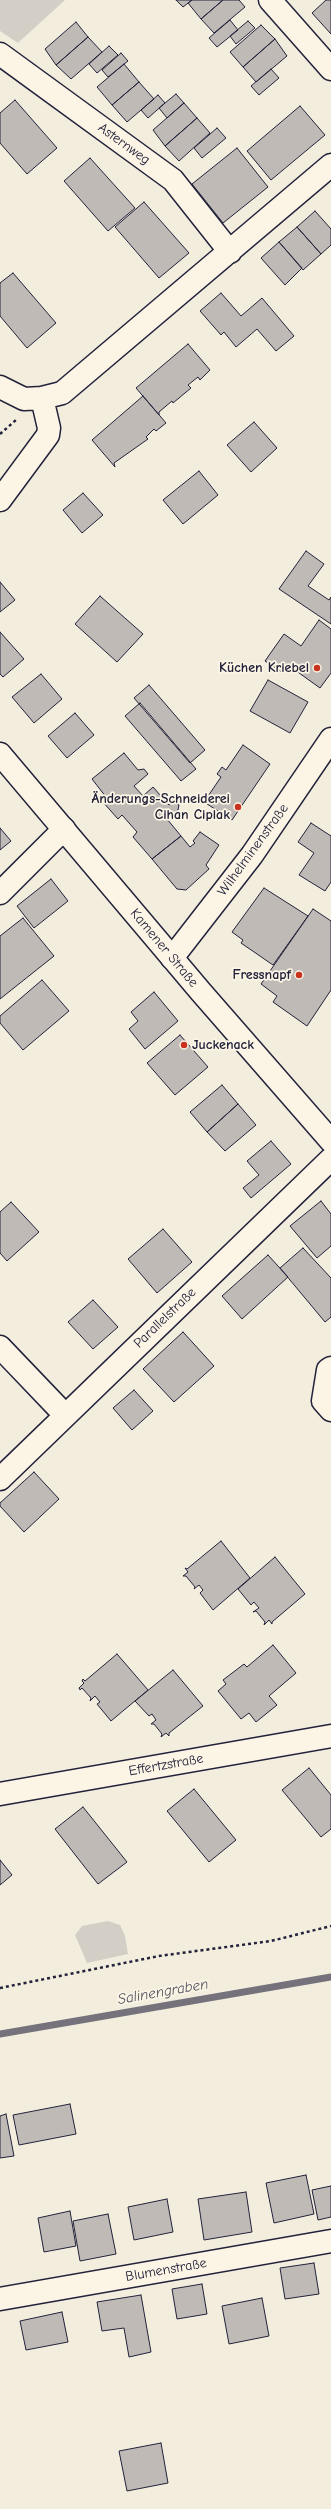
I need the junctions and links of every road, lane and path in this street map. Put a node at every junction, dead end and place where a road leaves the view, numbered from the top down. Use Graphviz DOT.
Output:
graph roads {
  1 [pos="270,0"];
  2 [pos="0,54"];
  3 [pos="331,69"];
  4 [pos="331,165"];
  5 [pos="230,252"];
  6 [pos="0,387"];
  7 [pos="42,398"];
  8 [pos="0,500"];
  9 [pos="331,739"];
  10 [pos="0,754"];
  11 [pos="64,829"];
  12 [pos="0,893"];
  13 [pos="172,958"];
  14 [pos="331,1141"];
  15 [pos="331,1160"];
  16 [pos="0,1347"];
  17 [pos="331,1368"];
  18 [pos="331,1410"];
  19 [pos="65,1415"];
  20 [pos="0,1479"];
  21 [pos="331,1736"];
  22 [pos="0,1794"];
  23 [pos="331,1926"];
  24 [pos="0,1988"];
  25 [pos="331,2241"];
  26 [pos="0,2299"];
  1 -- 3 [label="street"];
  2 -- 5 [label="street, Asternweg"];
  4 -- 5 [label="street"];
  5 -- 7 [label="street"];
  6 -- 7 [label="street"];
  7 -- 8 [label="street"];
  9 -- 13 [label="street, Wilhelminenstraße"];
  10 -- 11 [label="street, Kamener Straße"];
  11 -- 12 [label="street"];
  11 -- 13 [label="street, Kamener Straße"];
  13 -- 14 [label="street, Kamener Straße"];
  15 -- 19 [label="street, Parallelstraße"];
  16 -- 19 [label="street"];
  17 -- 18 [label="street"];
  19 -- 20 [label="street, Parallelstraße"];
  21 -- 22 [label="street, Effertzstraße"];
  23 -- 24 [label="path"];
  25 -- 26 [label="street, Blumenstraße"];
}
